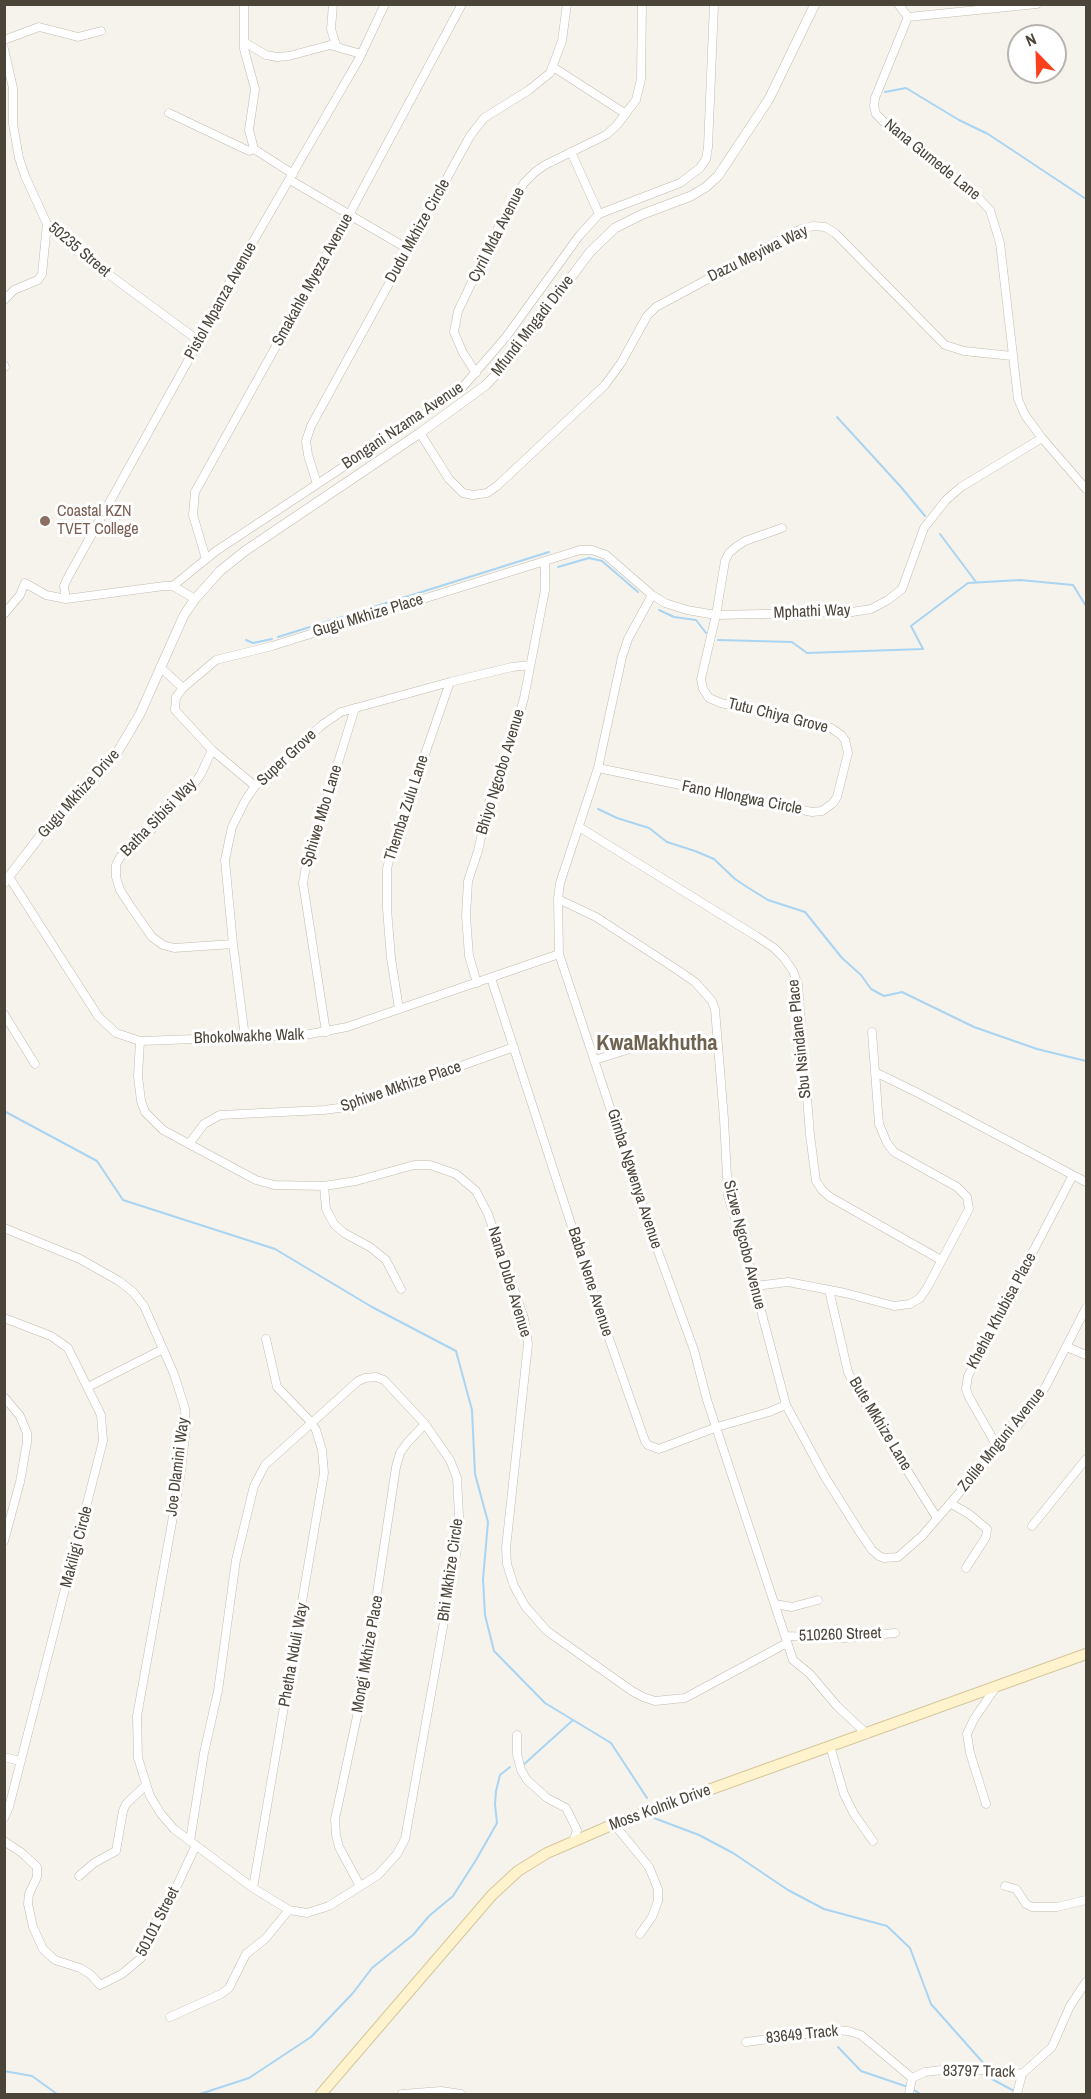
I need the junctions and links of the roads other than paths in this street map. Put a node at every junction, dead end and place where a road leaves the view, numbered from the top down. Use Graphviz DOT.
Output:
graph roads {
  1 [pos="244,4"];
  2 [pos="333,4"];
  3 [pos="385,4"];
  4 [pos="462,4"];
  5 [pos="567,4"];
  6 [pos="642,4"];
  7 [pos="714,4"];
  8 [pos="815,4"];
  9 [pos="898,4"];
  10 [pos="1037,4"];
  11 [pos="908,16"];
  12 [pos="100,31"];
  13 [pos="4,40"];
  14 [pos="244,42"];
  15 [pos="336,45"];
  16 [pos="4,49"];
  17 [pos="361,54"];
  18 [pos="553,67"];
  19 [pos="4,99"];
  20 [pos="13,104"];
  21 [pos="169,113"];
  22 [pos="626,114"];
  23 [pos="254,149"];
  24 [pos="571,152"];
  25 [pos="291,177"];
  26 [pos="350,213"];
  27 [pos="599,214"];
  28 [pos="47,224"];
  29 [pos="408,249"];
  30 [pos="4,300"];
  31 [pos="199,341"];
  32 [pos="1012,356"];
  33 [pos="476,373"];
  34 [pos="420,433"];
  35 [pos="1042,438"];
  36 [pos="317,484"];
  37 [pos="1086,489"];
  38 [pos="782,528"];
  39 [pos="592,550"];
  40 [pos="206,560"];
  41 [pos="545,561"];
  42 [pos="173,586"];
  43 [pos="652,595"];
  44 [pos="66,599"];
  45 [pos="195,599"];
  46 [pos="4,614"];
  47 [pos="716,615"];
  48 [pos="530,665"];
  49 [pos="160,667"];
  50 [pos="450,682"];
  51 [pos="183,688"];
  52 [pos="355,708"];
  53 [pos="212,750"];
  54 [pos="848,753"];
  55 [pos="598,768"];
  56 [pos="255,786"];
  57 [pos="579,827"];
  58 [pos="7,880"];
  59 [pos="558,898"];
  60 [pos="233,944"];
  61 [pos="559,954"];
  62 [pos="491,978"];
  63 [pos="477,983"];
  64 [pos="399,1010"];
  65 [pos="4,1014"];
  66 [pos="326,1032"];
  67 [pos="872,1032"];
  68 [pos="244,1037"];
  69 [pos="140,1041"];
  70 [pos="648,1043"];
  71 [pos="514,1047"];
  72 [pos="595,1060"];
  73 [pos="34,1064"];
  74 [pos="875,1072"];
  75 [pos="189,1144"];
  76 [pos="1073,1175"];
  77 [pos="1086,1182"];
  78 [pos="324,1186"];
  79 [pos="4,1228"];
  80 [pos="940,1260"];
  81 [pos="755,1286"];
  82 [pos="401,1289"];
  83 [pos="829,1290"];
  84 [pos="1086,1308"];
  85 [pos="4,1318"];
  86 [pos="266,1340"];
  87 [pos="1067,1347"];
  88 [pos="163,1349"];
  89 [pos="1086,1355"];
  90 [pos="88,1387"];
  91 [pos="4,1397"];
  92 [pos="786,1405"];
  93 [pos="311,1422"];
  94 [pos="425,1424"];
  95 [pos="717,1427"];
  96 [pos="998,1448"];
  97 [pos="1086,1459"];
  98 [pos="950,1503"];
  99 [pos="937,1518"];
  100 [pos="1032,1526"];
  101 [pos="4,1541"];
  102 [pos="898,1557"];
  103 [pos="966,1568"];
  104 [pos="818,1600"];
  105 [pos="775,1604"];
  106 [pos="895,1633"];
  107 [pos="786,1640"];
  108 [pos="1086,1654"];
  109 [pos="996,1688"];
  110 [pos="867,1734"];
  111 [pos="517,1735"];
  112 [pos="830,1746"];
  113 [pos="4,1758"];
  114 [pos="20,1761"];
  115 [pos="146,1785"];
  116 [pos="986,1804"];
  117 [pos="4,1818"];
  118 [pos="614,1824"];
  119 [pos="4,1840"];
  120 [pos="873,1841"];
  121 [pos="573,1842"];
  122 [pos="193,1843"];
  123 [pos="79,1876"];
  124 [pos="360,1886"];
  125 [pos="1005,1886"];
  126 [pos="254,1888"];
  127 [pos="1086,1900"];
  128 [pos="289,1910"];
  129 [pos="640,1934"];
  130 [pos="1086,1982"];
  131 [pos="170,2017"];
  132 [pos="746,2042"];
  133 [pos="1022,2074"];
  134 [pos="912,2078"];
  135 [pos="321,2094"];
  136 [pos="402,2094"];
  137 [pos="461,2094"];
  138 [pos="909,2094"];
  139 [pos="1017,2094"];
  1 -- 14 [label="street"];
  2 -- 15 [label="street"];
  3 -- 17 [label="street, Pistol Mpanza Avenue"];
  4 -- 26 [label="street, Smakahle Myeza Avenue"];
  5 -- 18 [label="street, Dudu Mkhize Circle"];
  6 -- 22 [label="street, Cyril Mda Avenue"];
  7 -- 27 [label="street, Bongani Nzama Avenue"];
  8 -- 34 [label="street, Mfundi Mngadi Drive"];
  9 -- 11 [label="street"];
  10 -- 11 [label="street"];
  11 -- 32 [label="street, Nana Gumede Lane"];
  12 -- 13 [label="street"];
  14 -- 15 [label="street"];
  14 -- 23 [label="street"];
  15 -- 17 [label="street"];
  16 -- 20 [label="street, 50235 Street"];
  17 -- 25 [label="street, Pistol Mpanza Avenue"];
  18 -- 22 [label="street"];
  18 -- 29 [label="street, Dudu Mkhize Circle"];
  19 -- 20 [label="street"];
  20 -- 28 [label="street, 50235 Street"];
  21 -- 23 [label="street"];
  22 -- 24 [label="street, Cyril Mda Avenue"];
  23 -- 25 [label="street"];
  24 -- 27 [label="street"];
  24 -- 33 [label="street, Cyril Mda Avenue"];
  25 -- 26 [label="street"];
  25 -- 31 [label="street, Pistol Mpanza Avenue"];
  26 -- 29 [label="street"];
  26 -- 40 [label="street, Smakahle Myeza Avenue"];
  27 -- 33 [label="street, Bongani Nzama Avenue"];
  28 -- 30 [label="street"];
  28 -- 31 [label="street, 50235 Street"];
  29 -- 36 [label="street, Dudu Mkhize Circle"];
  31 -- 44 [label="street, Pistol Mpanza Avenue"];
  32 -- 34 [label="street, Dazu Meyiwa Way"];
  32 -- 35 [label="street"];
  33 -- 36 [label="street, Bongani Nzama Avenue"];
  34 -- 45 [label="street, Mfundi Mngadi Drive"];
  35 -- 37 [label="street"];
  35 -- 47 [label="street, Mphathi Way"];
  36 -- 40 [label="street, Bongani Nzama Avenue"];
  38 -- 47 [label="street"];
  39 -- 41 [label="street, Gugu Mkhize Place"];
  39 -- 43 [label="street, Mphathi Way"];
  40 -- 42 [label="street, Bongani Nzama Avenue"];
  41 -- 48 [label="street, Bhiyo Ngcobo Avenue"];
  41 -- 51 [label="street, Gugu Mkhize Place"];
  42 -- 44 [label="street"];
  42 -- 45 [label="street"];
  43 -- 47 [label="street, Mphathi Way"];
  43 -- 55 [label="street, Gimba Ngwenya Avenue"];
  44 -- 46 [label="street"];
  45 -- 49 [label="street, Mfundi Mngadi Drive"];
  47 -- 54 [label="street, Tutu Chiya Grove"];
  48 -- 50 [label="street, Super Grove"];
  48 -- 63 [label="street, Bhiyo Ngcobo Avenue"];
  49 -- 51 [label="street"];
  49 -- 58 [label="street, Gugu Mkhize Drive"];
  50 -- 52 [label="street, Super Grove"];
  50 -- 64 [label="street, Themba Zulu Lane"];
  51 -- 53 [label="street"];
  52 -- 56 [label="street, Super Grove"];
  52 -- 66 [label="street, Sphiwe Mbo Lane"];
  53 -- 56 [label="street"];
  53 -- 60 [label="street, Batha Sibisi Way"];
  54 -- 55 [label="street, Fano Hlongwa Circle"];
  55 -- 57 [label="street, Gimba Ngwenya Avenue"];
  56 -- 60 [label="street, Super Grove"];
  57 -- 59 [label="street, Gimba Ngwenya Avenue"];
  57 -- 80 [label="street, Sbu Nsindane Place"];
  58 -- 69 [label="street, Bhokolwakhe Walk"];
  59 -- 61 [label="street, Gimba Ngwenya Avenue"];
  59 -- 81 [label="street, Sizwe Ngcobo Avenue"];
  60 -- 68 [label="street, Super Grove"];
  61 -- 62 [label="street, Bhokolwakhe Walk"];
  61 -- 72 [label="street, Gimba Ngwenya Avenue"];
  62 -- 63 [label="street, Bhokolwakhe Walk"];
  62 -- 71 [label="street, Baba Nene Avenue"];
  63 -- 64 [label="street, Bhokolwakhe Walk"];
  64 -- 66 [label="street, Bhokolwakhe Walk"];
  65 -- 73 [label="street"];
  66 -- 68 [label="street, Bhokolwakhe Walk"];
  67 -- 74 [label="street"];
  68 -- 69 [label="street, Bhokolwakhe Walk"];
  69 -- 75 [label="street, Nana Dube Avenue"];
  70 -- 72 [label="street"];
  71 -- 75 [label="street, Sphiwe Mkhize Place"];
  71 -- 95 [label="street, Baba Nene Avenue"];
  72 -- 95 [label="street, Gimba Ngwenya Avenue"];
  74 -- 76 [label="street"];
  74 -- 80 [label="street"];
  75 -- 78 [label="street, Nana Dube Avenue"];
  76 -- 77 [label="street"];
  76 -- 96 [label="street, Khehla Khubisa Place"];
  78 -- 82 [label="street"];
  78 -- 107 [label="street, Nana Dube Avenue"];
  79 -- 88 [label="street, Joe Dlamini Way"];
  80 -- 83 [label="street"];
  81 -- 83 [label="street"];
  81 -- 92 [label="street, Sizwe Ngcobo Avenue"];
  83 -- 99 [label="street, Bute Mkhize Lane"];
  84 -- 87 [label="street, Zolile Mnguni Avenue"];
  85 -- 90 [label="street, Makiligi Circle"];
  86 -- 93 [label="street"];
  87 -- 89 [label="street"];
  87 -- 96 [label="street, Zolile Mnguni Avenue"];
  88 -- 90 [label="street"];
  88 -- 115 [label="street, Joe Dlamini Way"];
  90 -- 114 [label="street, Makiligi Circle"];
  91 -- 101 [label="street"];
  92 -- 95 [label="street, Baba Nene Avenue"];
  92 -- 102 [label="street, Sizwe Ngcobo Avenue"];
  93 -- 94 [label="street, Bhi Mkhize Circle"];
  93 -- 122 [label="street, Bhi Mkhize Circle"];
  93 -- 126 [label="street, Phetha Nduli Way"];
  94 -- 124 [label="street, Mongi Mkhize Place"];
  94 -- 124 [label="street, Bhi Mkhize Circle"];
  95 -- 105 [label="street, Gimba Ngwenya Avenue"];
  96 -- 98 [label="street, Zolile Mnguni Avenue"];
  97 -- 100 [label="street"];
  98 -- 99 [label="street, Zolile Mnguni Avenue"];
  98 -- 103 [label="street"];
  99 -- 102 [label="street, Zolile Mnguni Avenue"];
  104 -- 105 [label="street"];
  105 -- 107 [label="street, Gimba Ngwenya Avenue"];
  106 -- 107 [label="street, 510260 Street"];
  107 -- 110 [label="street, Gimba Ngwenya Avenue"];
  108 -- 109 [label="main road, Moss Kolnik Drive"];
  109 -- 110 [label="main road, Moss Kolnik Drive"];
  109 -- 116 [label="street"];
  110 -- 112 [label="main road, Moss Kolnik Drive"];
  111 -- 121 [label="street"];
  112 -- 118 [label="main road, Moss Kolnik Drive"];
  112 -- 120 [label="street"];
  113 -- 114 [label="street"];
  114 -- 117 [label="street, Makiligi Circle"];
  115 -- 122 [label="street"];
  115 -- 123 [label="street"];
  118 -- 121 [label="main road, Moss Kolnik Drive"];
  118 -- 129 [label="street"];
  119 -- 122 [label="street, 50101 Street"];
  121 -- 135 [label="main road, Moss Kolnik Drive"];
  122 -- 126 [label="street"];
  124 -- 128 [label="street, Bhi Mkhize Circle"];
  125 -- 127 [label="street"];
  126 -- 128 [label="street"];
  128 -- 131 [label="street"];
  130 -- 133 [label="street, 83797 Track"];
  132 -- 134 [label="street, 83649 Track"];
  133 -- 134 [label="street, 83797 Track"];
  133 -- 139 [label="street"];
  134 -- 138 [label="street"];
  136 -- 137 [label="street"];
}
